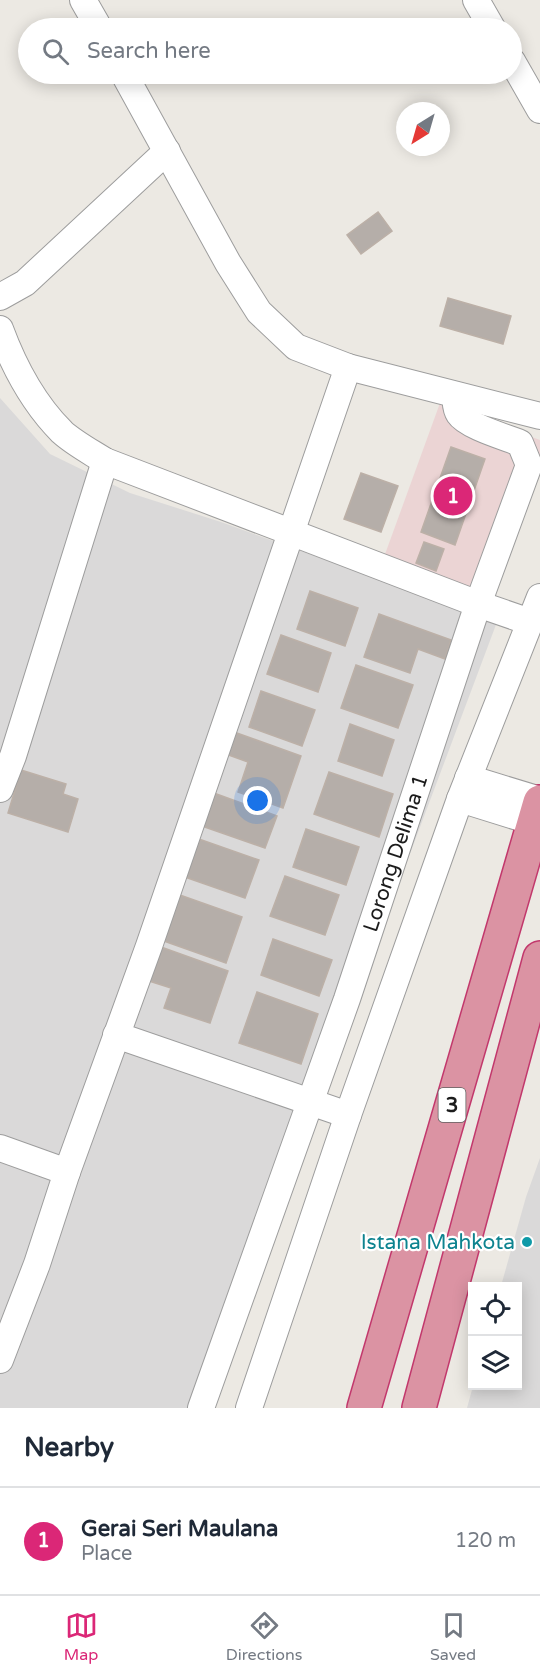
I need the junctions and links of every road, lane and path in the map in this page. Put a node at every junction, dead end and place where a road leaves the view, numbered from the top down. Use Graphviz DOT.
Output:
graph roads {
  1 [pos="84,0"];
  2 [pos="476,0"];
  3 [pos="94,18"];
  4 [pos="486,18"];
  5 [pos="522,78"];
  6 [pos="130,84"];
  7 [pos="540,110"];
  8 [pos="167,152"];
  9 [pos="0,297"];
  10 [pos="0,329"];
  11 [pos="348,367"];
  12 [pos="456,395"];
  13 [pos="540,416"];
  14 [pos="105,461"];
  15 [pos="292,533"];
  16 [pos="540,597"];
  17 [pos="478,604"];
  18 [pos="530,622"];
  19 [pos="7,754"];
  20 [pos="0,789"];
  21 [pos="464,789"];
  22 [pos="538,812"];
  23 [pos="540,958"];
  24 [pos="116,1035"];
  25 [pos="311,1101"];
  26 [pos="348,1115"];
  27 [pos="0,1148"];
  28 [pos="67,1172"];
  29 [pos="1,1353"];
  30 [pos="201,1408"];
  31 [pos="249,1408"];
  32 [pos="364,1408"];
  33 [pos="419,1408"];
  1 -- 3 [label="street"];
  2 -- 4 [label="street"];
  5 -- 7 [label="street"];
  6 -- 8 [label="street"];
  8 -- 9 [label="street"];
  8 -- 11 [label="street"];
  10 -- 14 [label="street"];
  11 -- 12 [label="street"];
  11 -- 15 [label="street"];
  12 -- 13 [label="street"];
  12 -- 17 [label="street, Lorong Delima 1"];
  14 -- 15 [label="street"];
  14 -- 19 [label="street"];
  15 -- 17 [label="street"];
  15 -- 24 [label="street"];
  16 -- 18 [label="street"];
  17 -- 18 [label="street"];
  17 -- 25 [label="street, Lorong Delima 1"];
  18 -- 21 [label="street"];
  19 -- 20 [label="street"];
  21 -- 22 [label="street"];
  21 -- 26 [label="street"];
  22 -- 32 [label="highway, 3"];
  23 -- 33 [label="highway, 3"];
  24 -- 25 [label="street"];
  24 -- 28 [label="street"];
  25 -- 26 [label="street"];
  25 -- 30 [label="street, Lorong Delima 1"];
  26 -- 31 [label="street"];
  27 -- 28 [label="street"];
  28 -- 29 [label="street"];
}
